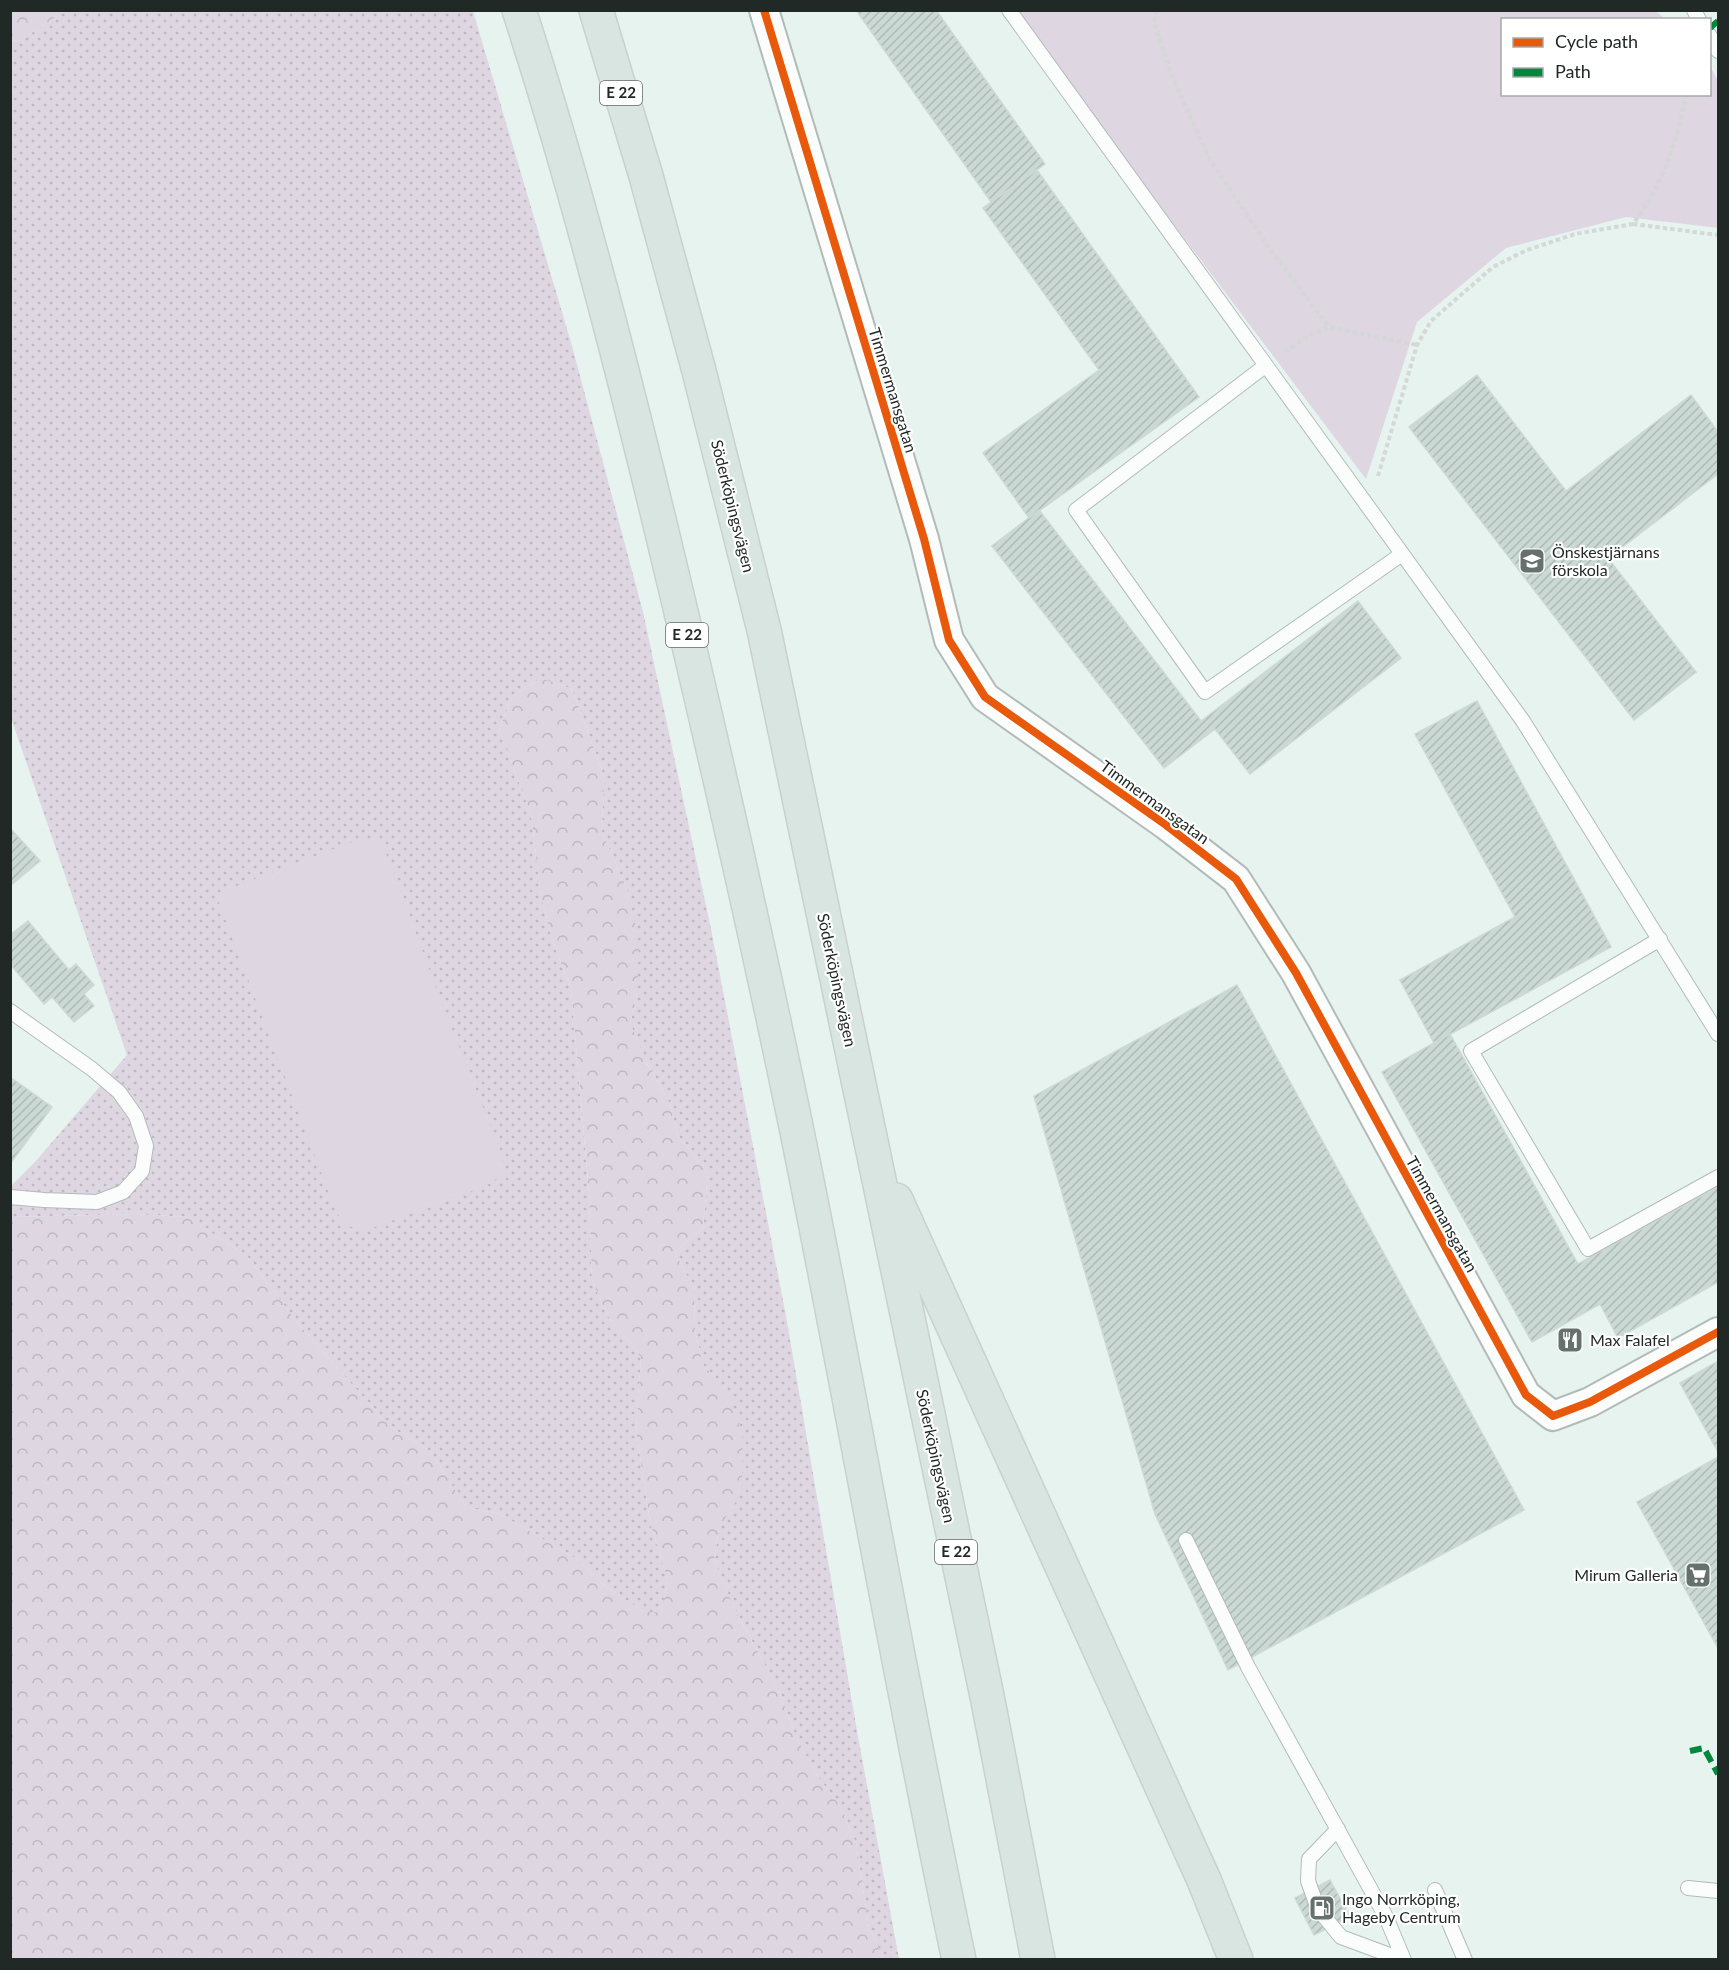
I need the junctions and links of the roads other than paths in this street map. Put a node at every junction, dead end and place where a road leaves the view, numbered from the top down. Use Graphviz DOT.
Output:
graph roads {
  1 [pos="519,10"];
  2 [pos="596,10"];
  3 [pos="764,10"];
  4 [pos="1009,10"];
  5 [pos="1711,38"];
  6 [pos="1719,51"];
  7 [pos="1265,366"];
  8 [pos="1402,554"];
  9 [pos="1660,939"];
  10 [pos="10,1011"];
  11 [pos="1719,1034"];
  12 [pos="871,1144"];
  13 [pos="1719,1177"];
  14 [pos="10,1197"];
  15 [pos="1719,1332"];
  16 [pos="1186,1540"];
  17 [pos="1338,1829"];
  18 [pos="1688,1888"];
  19 [pos="1435,1890"];
  20 [pos="1719,1891"];
  21 [pos="959,1959"];
  22 [pos="1038,1959"];
  23 [pos="1236,1959"];
  24 [pos="1403,1959"];
  25 [pos="1465,1959"];
  1 -- 21 [label="highway, E 22"];
  2 -- 12 [label="highway, Söderköpingsvägen / E 22"];
  3 -- 15 [label="street, Timmermansgatan"];
  4 -- 7 [label="lane"];
  5 -- 6 [label="lane"];
  7 -- 8 [label="lane"];
  7 -- 8 [label="lane"];
  8 -- 9 [label="lane"];
  9 -- 11 [label="lane"];
  9 -- 13 [label="lane"];
  10 -- 14 [label="lane"];
  12 -- 22 [label="highway, Söderköpingsvägen / E 22"];
  12 -- 23 [label="highway"];
  16 -- 17 [label="lane"];
  17 -- 24 [label="lane"];
  17 -- 24 [label="lane"];
  18 -- 20 [label="lane"];
  19 -- 25 [label="lane"];
}
